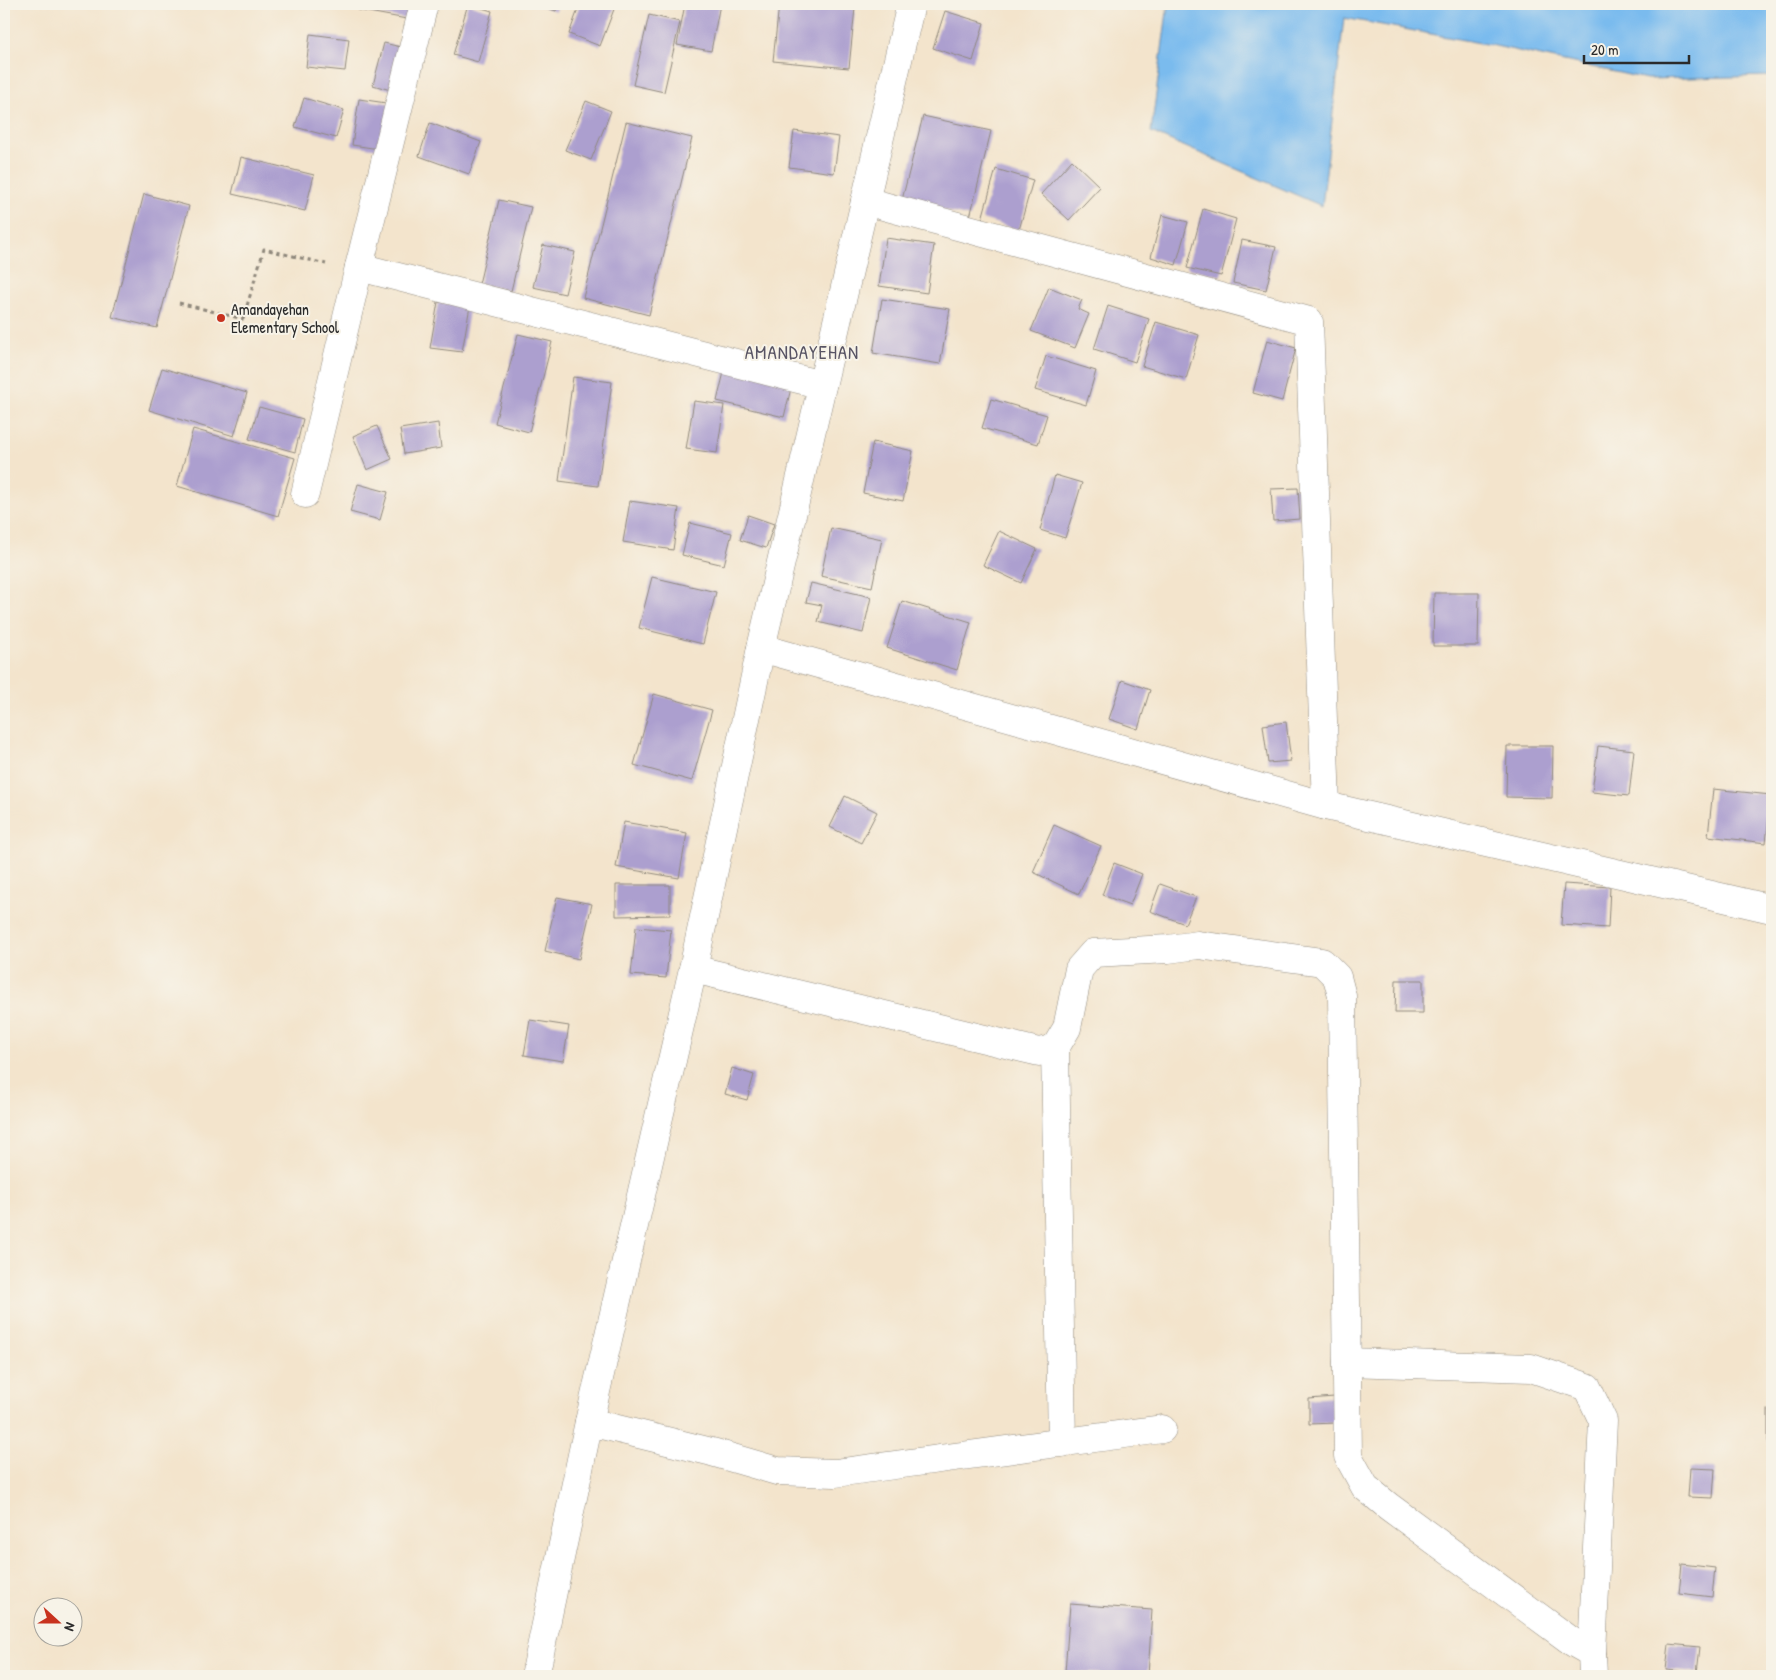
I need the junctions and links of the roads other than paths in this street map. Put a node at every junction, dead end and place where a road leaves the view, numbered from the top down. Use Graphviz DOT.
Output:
graph roads {
  1 [pos="424,4"];
  2 [pos="911,4"];
  3 [pos="865,201"];
  4 [pos="359,267"];
  5 [pos="822,385"];
  6 [pos="305,494"];
  7 [pos="761,648"];
  8 [pos="1326,806"];
  9 [pos="1772,909"];
  10 [pos="693,969"];
  11 [pos="1054,1048"];
  12 [pos="1347,1362"];
  13 [pos="589,1422"];
  14 [pos="1162,1429"];
  15 [pos="1062,1443"];
  16 [pos="1592,1665"];
  17 [pos="535,1676"];
  1 -- 4 [label="street"];
  2 -- 3 [label="street"];
  3 -- 5 [label="street"];
  3 -- 8 [label="street"];
  4 -- 5 [label="street"];
  4 -- 6 [label="street"];
  5 -- 7 [label="street"];
  7 -- 8 [label="street"];
  7 -- 10 [label="street"];
  8 -- 9 [label="street"];
  10 -- 11 [label="street"];
  10 -- 13 [label="street"];
  11 -- 12 [label="street"];
  11 -- 15 [label="street"];
  12 -- 16 [label="street"];
  12 -- 16 [label="street"];
  13 -- 15 [label="street"];
  13 -- 17 [label="street"];
  14 -- 15 [label="street"];
}
